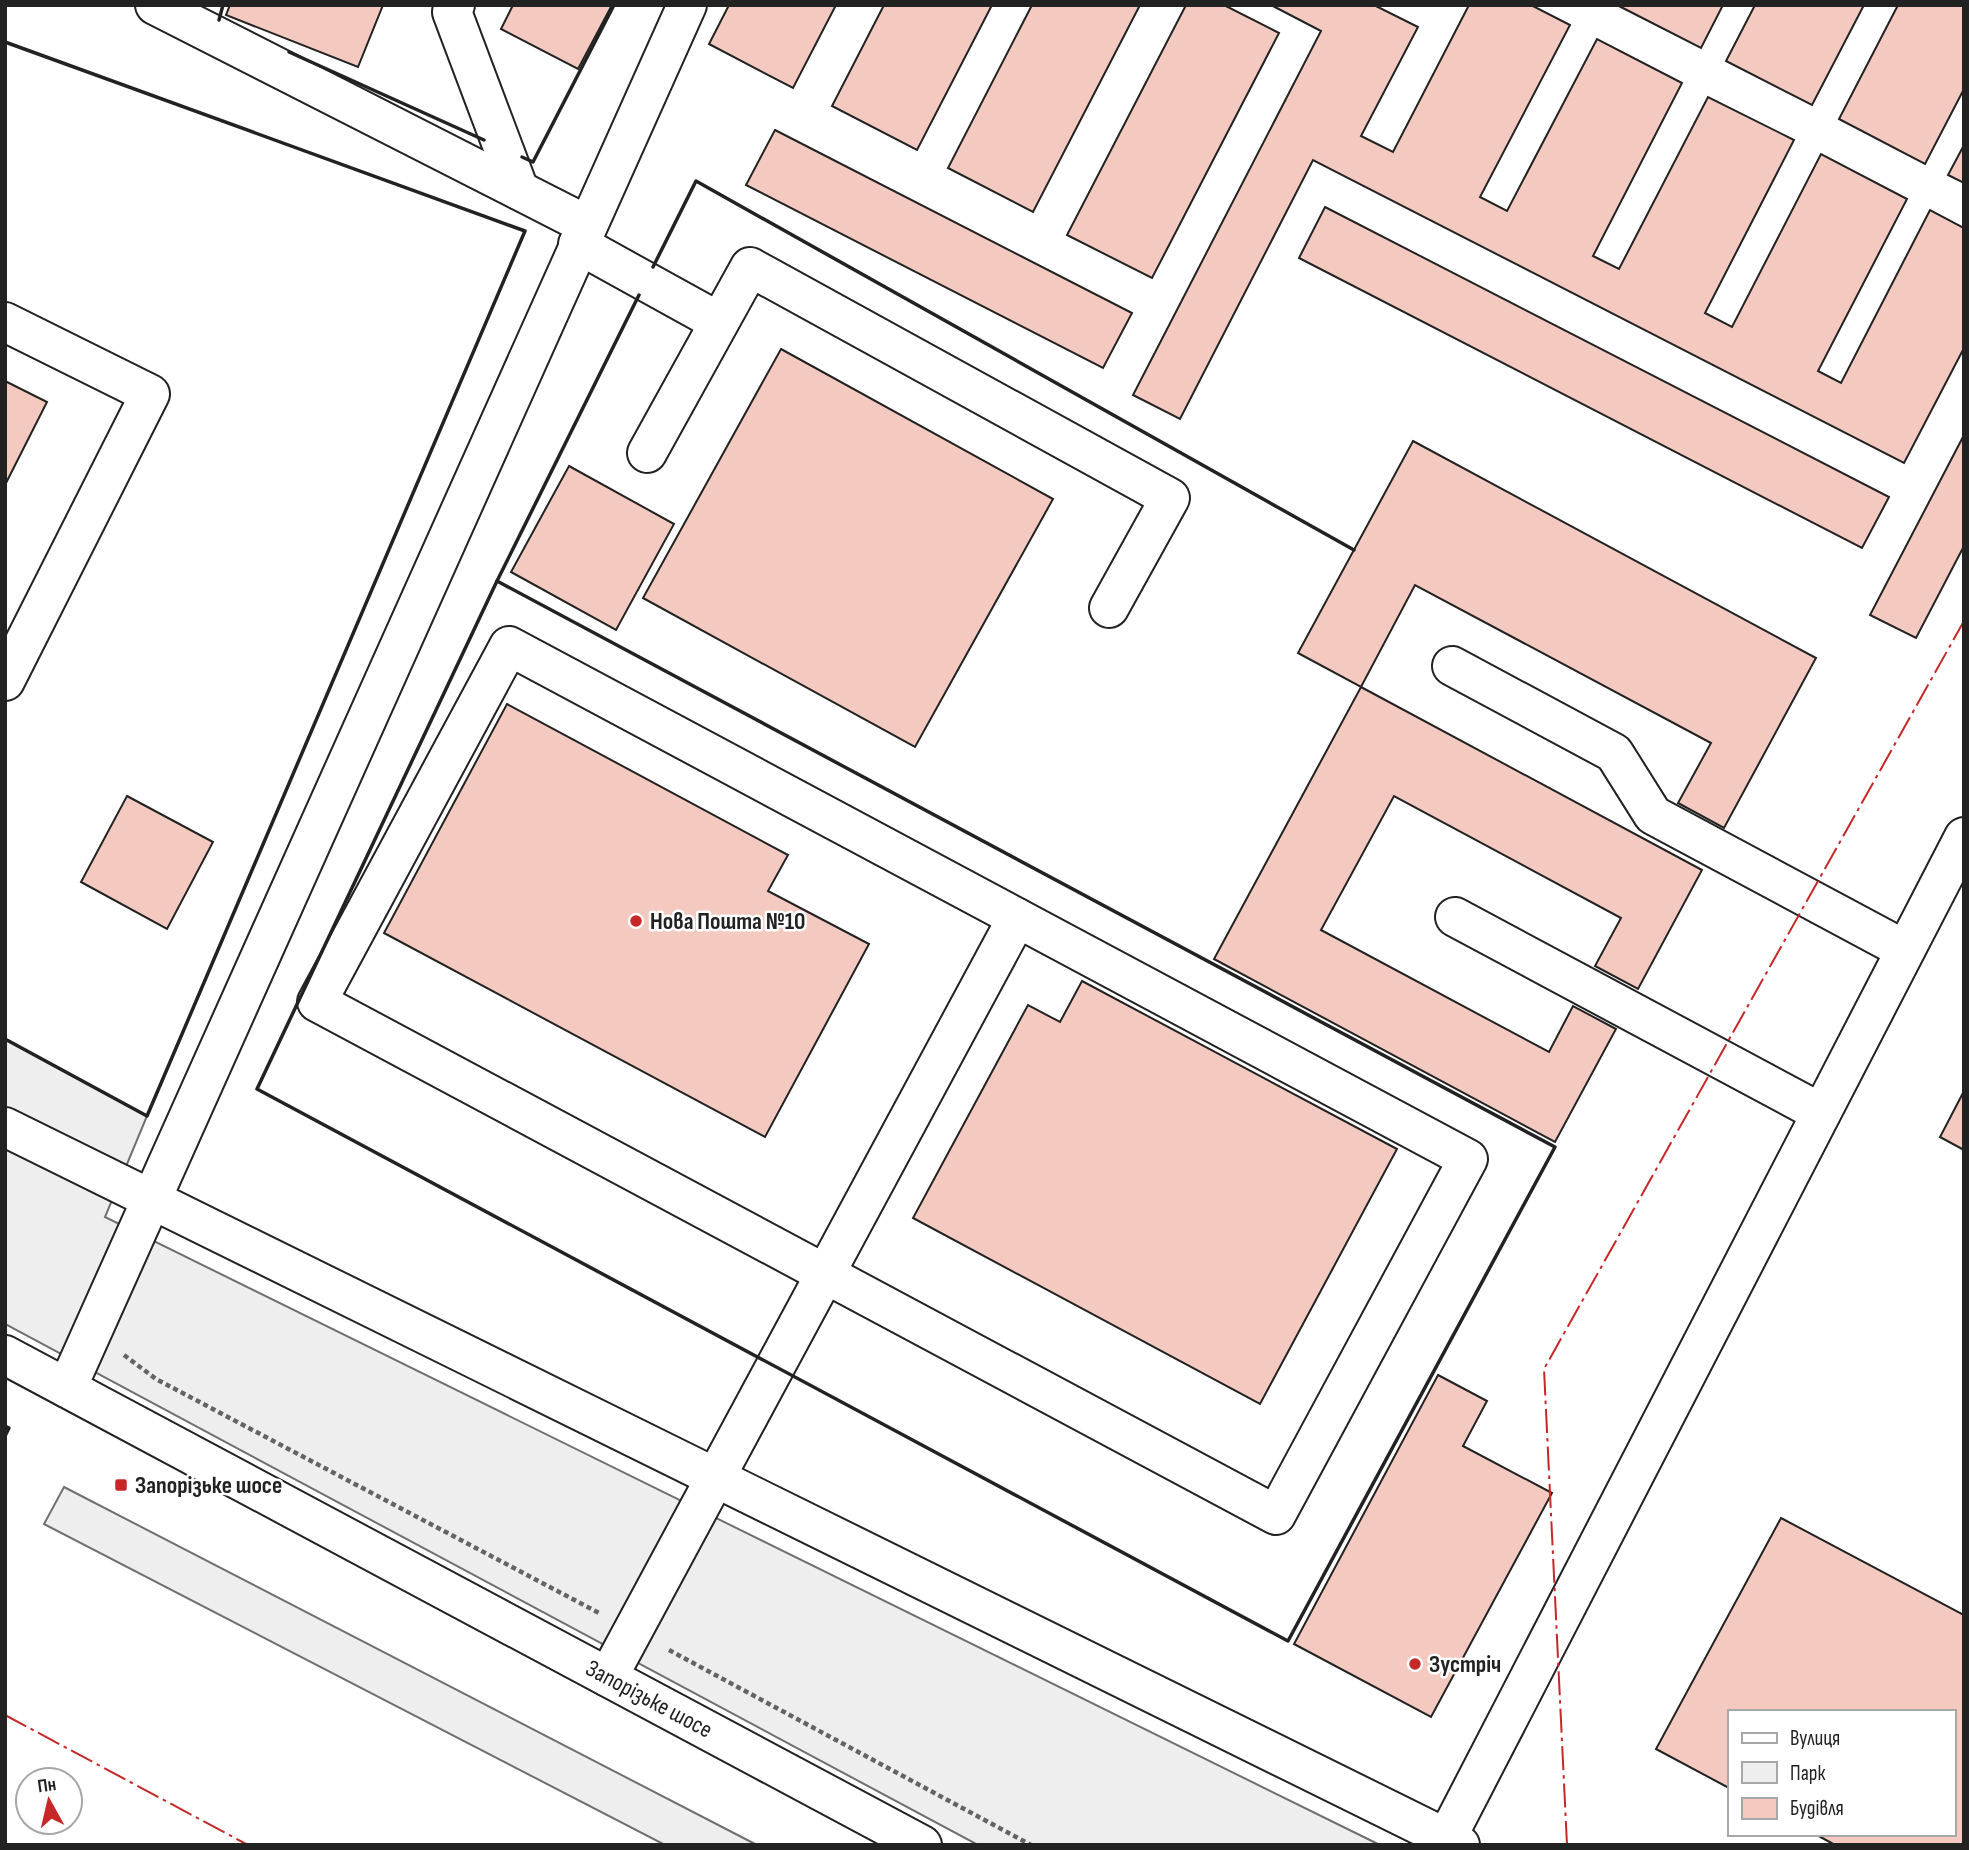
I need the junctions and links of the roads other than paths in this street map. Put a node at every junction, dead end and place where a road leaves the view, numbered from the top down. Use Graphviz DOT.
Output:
graph roads {
  1 [pos="155,5"];
  2 [pos="455,5"];
  3 [pos="687,5"];
  4 [pos="519,190"];
  5 [pos="583,234"];
  6 [pos="5,322"];
  7 [pos="719,322"];
  8 [pos="647,453"];
  9 [pos="1109,608"];
  10 [pos="1452,666"];
  11 [pos="5,681"];
  12 [pos="1964,836"];
  13 [pos="1455,917"];
  14 [pos="1017,918"];
  15 [pos="1905,950"];
  16 [pos="1821,1113"];
  17 [pos="5,1127"];
  18 [pos="151,1199"];
  19 [pos="826,1274"];
  20 [pos="5,1354"];
  21 [pos="67,1388"];
  22 [pos="716,1477"];
  23 [pos="608,1677"];
  24 [pos="1450,1842"];
  25 [pos="922,1845"];
  1 -- 4 [label="street"];
  2 -- 4 [label="street"];
  3 -- 5 [label="street"];
  4 -- 5 [label="street"];
  5 -- 7 [label="street"];
  5 -- 18 [label="street"];
  6 -- 11 [label="street"];
  7 -- 8 [label="street"];
  7 -- 9 [label="street"];
  10 -- 15 [label="street"];
  12 -- 15 [label="street"];
  13 -- 16 [label="street"];
  14 -- 19 [label="street"];
  14 -- 19 [label="street"];
  14 -- 19 [label="street"];
  15 -- 16 [label="street"];
  16 -- 24 [label="street"];
  17 -- 18 [label="street"];
  18 -- 21 [label="street"];
  18 -- 22 [label="street"];
  19 -- 22 [label="street"];
  20 -- 21 [label="street, Запорізьке шосе"];
  21 -- 23 [label="street, Запорізьке шосе"];
  22 -- 23 [label="street"];
  22 -- 24 [label="street"];
  23 -- 25 [label="street, Запорізьке шосе"];
}
